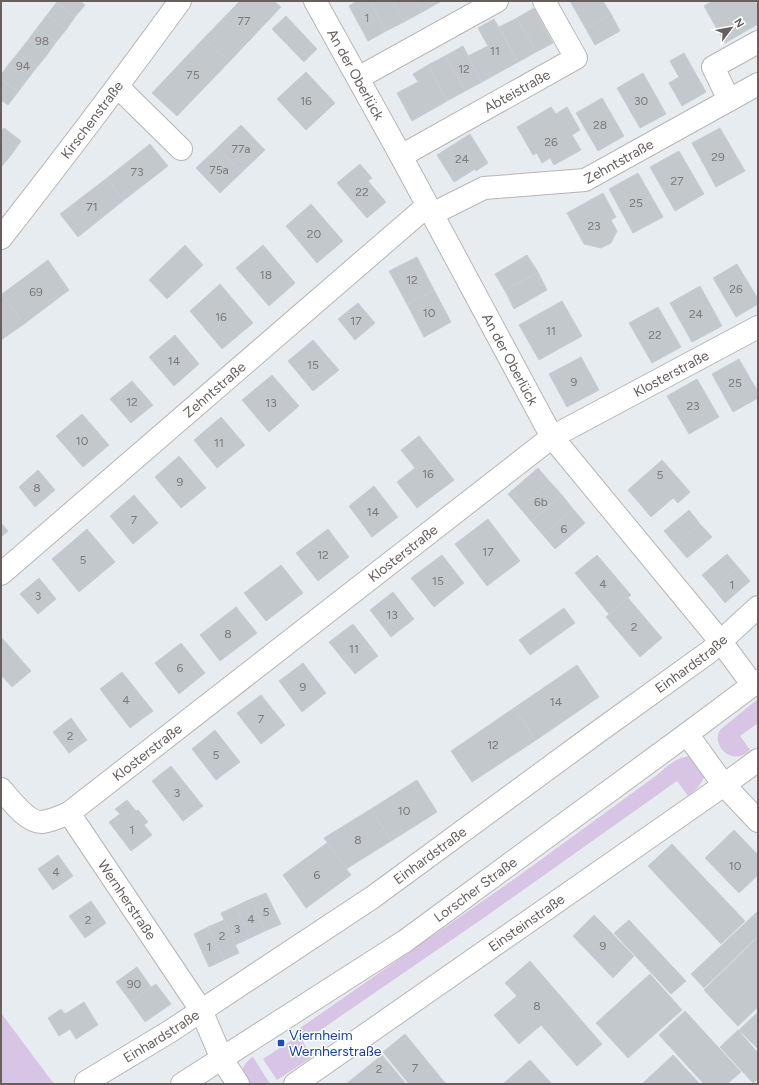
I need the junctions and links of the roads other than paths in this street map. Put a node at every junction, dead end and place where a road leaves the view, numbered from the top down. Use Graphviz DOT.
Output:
graph roads {
  1 [pos="180,1"];
  2 [pos="314,1"];
  3 [pos="497,1"];
  4 [pos="544,1"];
  5 [pos="758,42"];
  6 [pos="358,78"];
  7 [pos="758,84"];
  8 [pos="118,87"];
  9 [pos="730,100"];
  10 [pos="181,148"];
  11 [pos="401,156"];
  12 [pos="429,210"];
  13 [pos="1,238"];
  14 [pos="758,327"];
  15 [pos="552,437"];
  16 [pos="1,574"];
  17 [pos="758,607"];
  18 [pos="721,642"];
  19 [pos="756,683"];
  20 [pos="687,734"];
  21 [pos="758,760"];
  22 [pos="724,785"];
  23 [pos="1,789"];
  24 [pos="69,814"];
  25 [pos="758,821"];
  26 [pos="201,1010"];
  27 [pos="222,1059"];
  28 [pos="86,1082"];
  29 [pos="182,1084"];
  30 [pos="238,1084"];
  31 [pos="295,1084"];
  1 -- 8 [label="street, Kirschenstraße"];
  2 -- 6 [label="street, An der Oberlück"];
  3 -- 6 [label="street"];
  4 -- 11 [label="street, Abteistraße"];
  5 -- 9 [label="street"];
  6 -- 11 [label="street, An der Oberlück"];
  7 -- 9 [label="street, Zehntstraße"];
  8 -- 10 [label="street"];
  8 -- 13 [label="street, Kirschenstraße"];
  9 -- 12 [label="street, Zehntstraße"];
  11 -- 12 [label="street, An der Oberlück"];
  12 -- 15 [label="street, An der Oberlück"];
  12 -- 16 [label="street, Zehntstraße"];
  14 -- 15 [label="street, Klosterstraße"];
  15 -- 18 [label="street, An der Oberlück"];
  15 -- 24 [label="street, Klosterstraße"];
  17 -- 18 [label="street, Einhardstraße"];
  18 -- 19 [label="street, An der Oberlück"];
  18 -- 26 [label="street, Einhardstraße"];
  19 -- 20 [label="street, Lorscher Straße"];
  20 -- 22 [label="street"];
  20 -- 27 [label="street, Lorscher Straße"];
  21 -- 22 [label="street, Einsteinstraße"];
  22 -- 25 [label="street"];
  22 -- 31 [label="street, Einsteinstraße"];
  23 -- 24 [label="street"];
  24 -- 26 [label="street, Wernherstraße"];
  26 -- 27 [label="street, Wernherstraße"];
  26 -- 28 [label="street, Einhardstraße"];
  27 -- 29 [label="street, Lorscher Straße"];
  27 -- 30 [label="street, Wernherstraße"];
}
